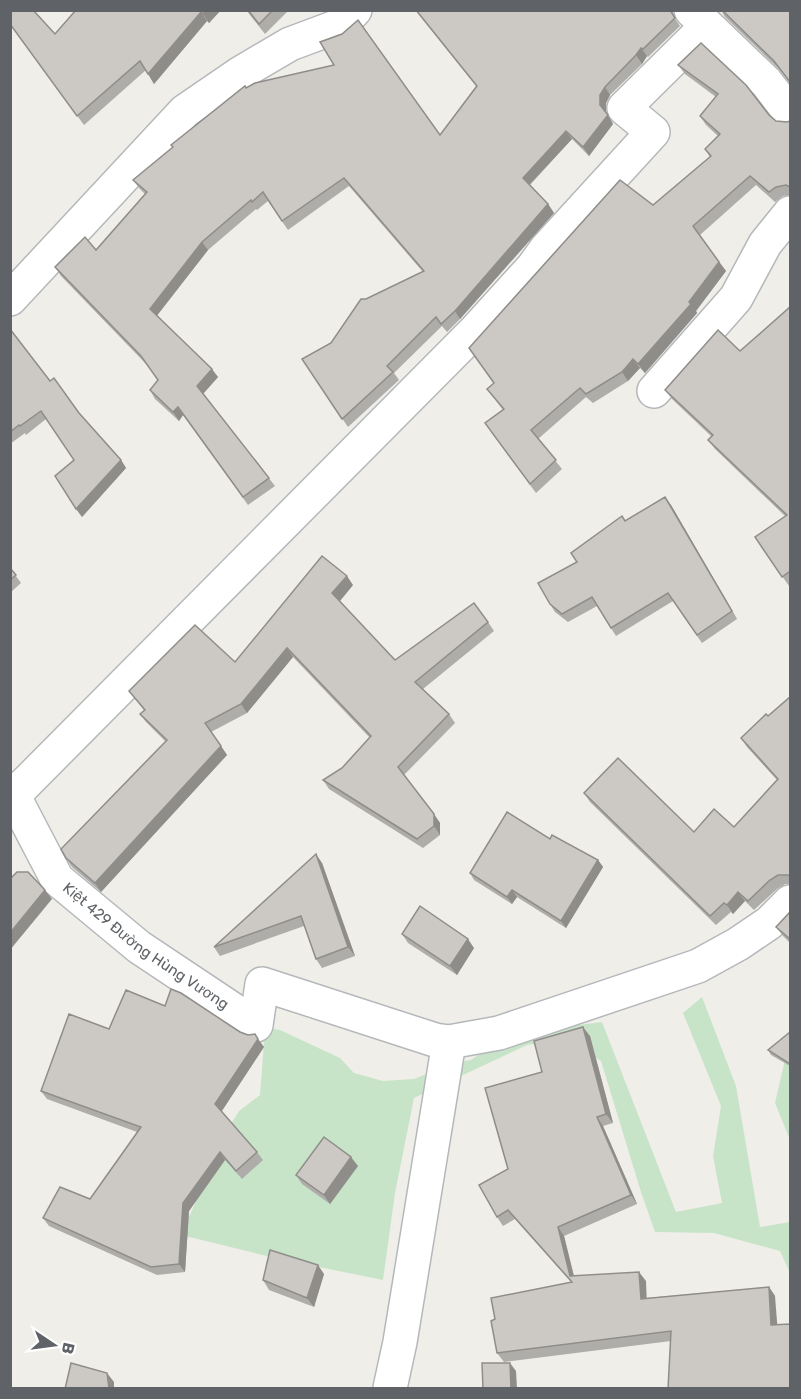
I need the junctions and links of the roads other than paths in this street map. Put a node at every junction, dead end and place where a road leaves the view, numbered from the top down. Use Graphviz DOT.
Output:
graph roads {
  1 [pos="356,10"];
  2 [pos="699,18"];
  3 [pos="790,113"];
  4 [pos="790,213"];
  5 [pos="10,299"];
  6 [pos="654,391"];
  7 [pos="12,792"];
  8 [pos="790,902"];
  9 [pos="449,1042"];
  10 [pos="390,1389"];
  1 -- 5 [label="street"];
  2 -- 3 [label="street"];
  2 -- 7 [label="street"];
  4 -- 6 [label="street"];
  7 -- 9 [label="street, Kiệt 429 Đường Hùng Vương"];
  8 -- 9 [label="street"];
  9 -- 10 [label="street"];
}
